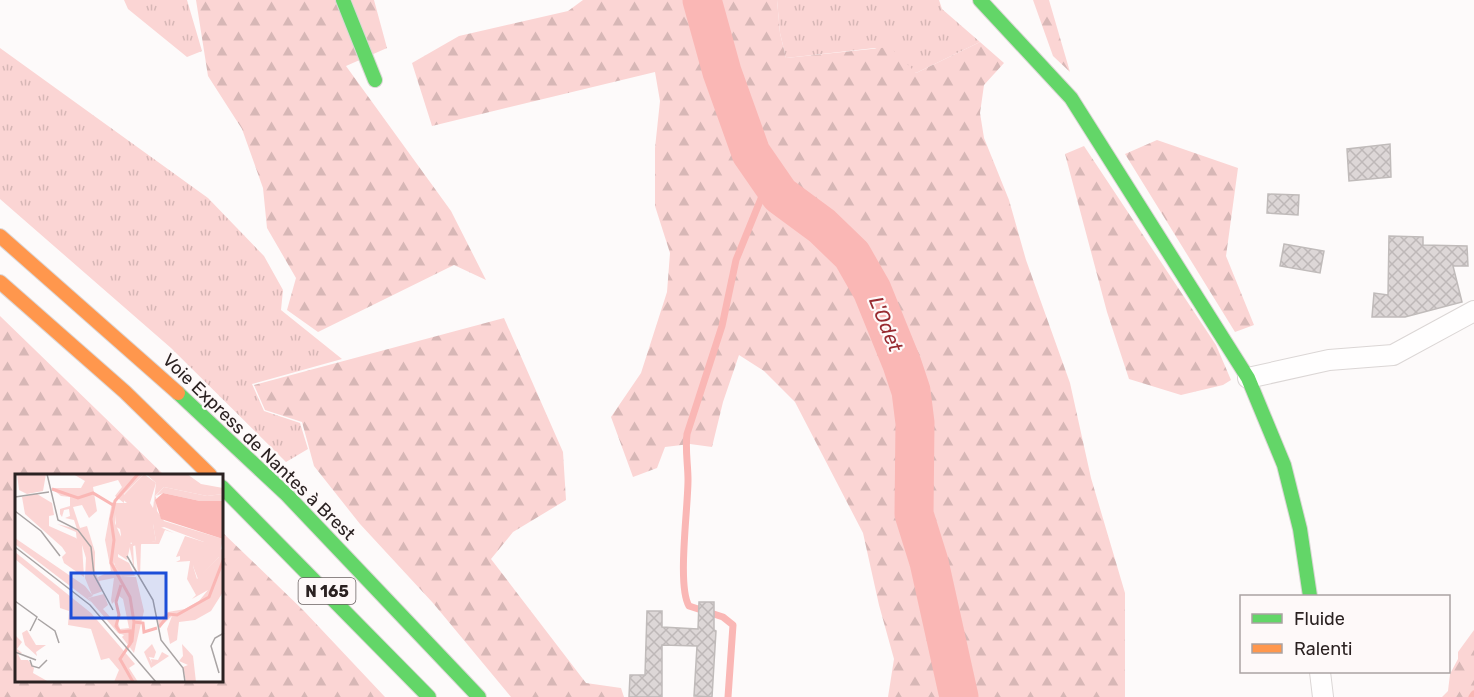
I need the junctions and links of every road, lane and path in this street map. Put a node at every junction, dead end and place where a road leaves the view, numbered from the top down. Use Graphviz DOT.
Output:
graph roads {
  1 [pos="344,0"];
  2 [pos="980,0"];
  3 [pos="375,80"];
  4 [pos="0,236"];
  5 [pos="0,282"];
  6 [pos="1474,311"];
  7 [pos="1248,378"];
  8 [pos="209,474"];
  9 [pos="224,489"];
  10 [pos="1310,595"];
  11 [pos="1320,673"];
  12 [pos="429,697"];
  13 [pos="479,697"];
  14 [pos="1323,697"];
  1 -- 3 [label="main road"];
  2 -- 7 [label="main road"];
  4 -- 13 [label="main road, Voie Express de Nantes à Brest / N 165"];
  5 -- 8 [label="main road"];
  6 -- 7 [label="street"];
  7 -- 10 [label="main road"];
  9 -- 12 [label="main road, N 165"];
  11 -- 14 [label="street"];
}
